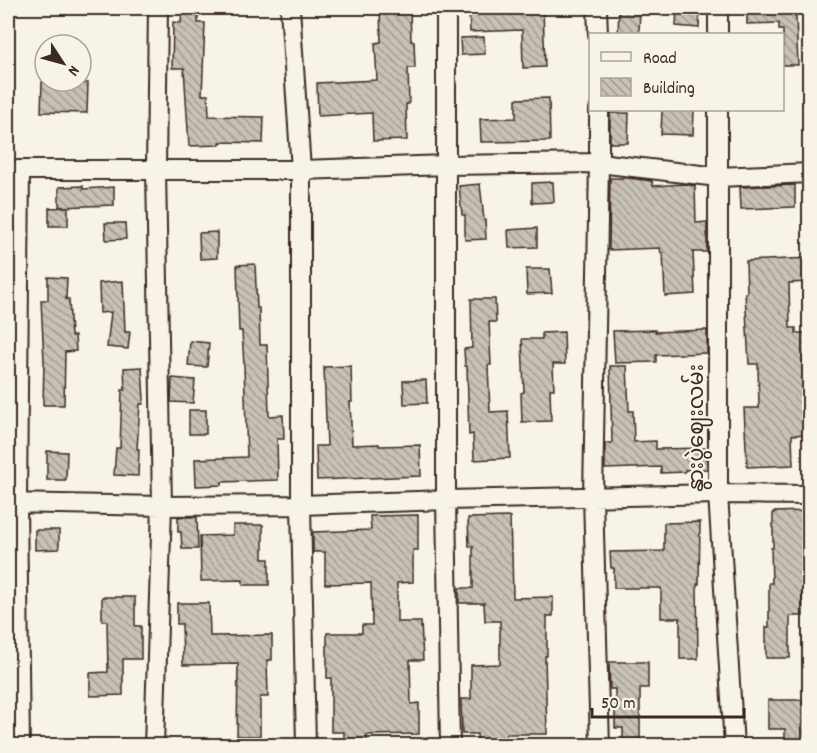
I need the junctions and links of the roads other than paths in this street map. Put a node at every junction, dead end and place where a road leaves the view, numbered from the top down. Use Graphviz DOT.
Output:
graph roads {
  1 [pos="158,8"];
  2 [pos="290,8"];
  3 [pos="446,8"];
  4 [pos="597,8"];
  5 [pos="718,8"];
  6 [pos="598,33"];
  7 [pos="718,33"];
  8 [pos="599,111"];
  9 [pos="718,111"];
  10 [pos="599,163"];
  11 [pos="447,165"];
  12 [pos="14,170"];
  13 [pos="156,170"];
  14 [pos="301,170"];
  15 [pos="810,173"];
  16 [pos="718,177"];
  17 [pos="718,494"];
  18 [pos="810,495"];
  19 [pos="593,496"];
  20 [pos="446,500"];
  21 [pos="12,503"];
  22 [pos="301,505"];
  23 [pos="162,506"];
  24 [pos="20,746"];
  25 [pos="154,746"];
  26 [pos="306,746"];
  27 [pos="450,746"];
  28 [pos="600,746"];
  29 [pos="734,746"];
  1 -- 13 [label="street"];
  2 -- 14 [label="street"];
  3 -- 11 [label="street"];
  4 -- 6 [label="street"];
  5 -- 7 [label="street"];
  8 -- 10 [label="street"];
  9 -- 16 [label="street, နွားပွဲဈေးလမ်း"];
  10 -- 11 [label="street"];
  10 -- 16 [label="street"];
  10 -- 19 [label="street"];
  11 -- 14 [label="street"];
  11 -- 20 [label="street"];
  12 -- 13 [label="street"];
  12 -- 21 [label="street"];
  13 -- 14 [label="street"];
  13 -- 23 [label="street"];
  14 -- 22 [label="street"];
  15 -- 16 [label="street"];
  16 -- 17 [label="street, နွားပွဲဈေးလမ်း"];
  17 -- 18 [label="street"];
  17 -- 19 [label="street"];
  17 -- 29 [label="street, နွားပွဲဈေးလမ်း"];
  19 -- 20 [label="street"];
  19 -- 28 [label="street"];
  20 -- 22 [label="street"];
  20 -- 27 [label="street"];
  21 -- 23 [label="street"];
  21 -- 24 [label="street"];
  22 -- 23 [label="street"];
  22 -- 26 [label="street"];
  23 -- 25 [label="street"];
}
